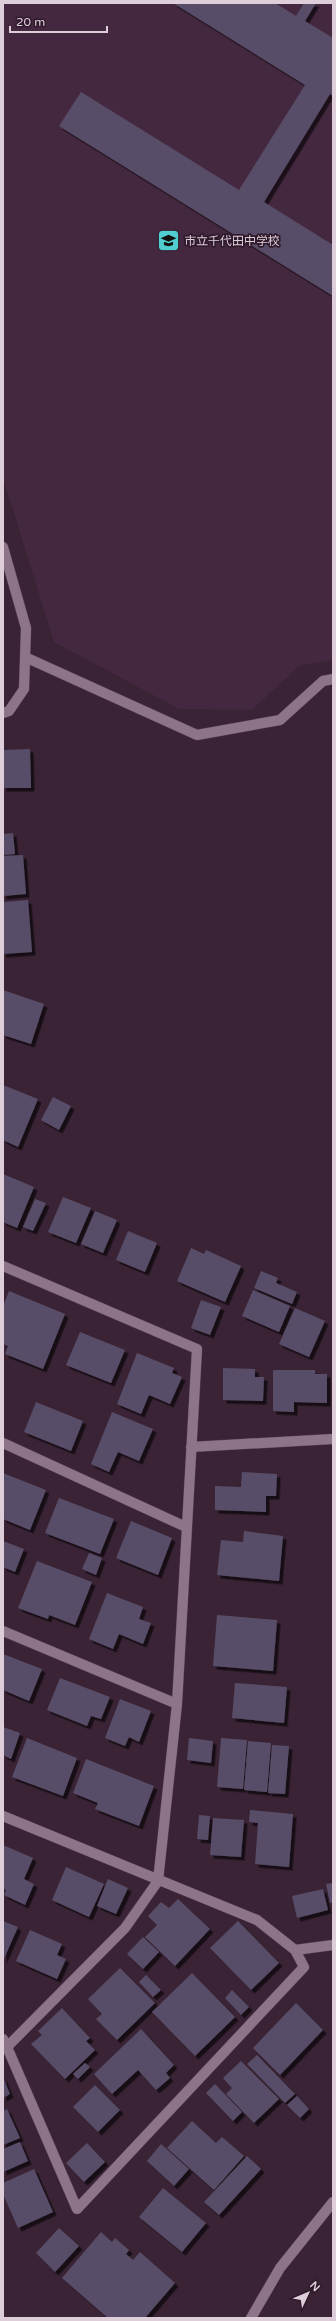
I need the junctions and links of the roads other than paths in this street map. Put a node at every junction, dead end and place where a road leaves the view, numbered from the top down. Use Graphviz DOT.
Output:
graph roads {
  1 [pos="3,546"];
  2 [pos="25,657"];
  3 [pos="333,679"];
  4 [pos="3,713"];
  5 [pos="3,1266"];
  6 [pos="333,1439"];
  7 [pos="3,1443"];
  8 [pos="191,1447"];
  9 [pos="186,1527"];
  10 [pos="3,1631"];
  11 [pos="177,1704"];
  12 [pos="3,1816"];
  13 [pos="158,1881"];
  14 [pos="333,1945"];
  15 [pos="295,1950"];
  16 [pos="5,2043"];
  17 [pos="333,2202"];
  18 [pos="251,2318"];
  1 -- 2 [label="street"];
  2 -- 3 [label="street"];
  2 -- 4 [label="street"];
  5 -- 8 [label="street"];
  6 -- 8 [label="street"];
  7 -- 9 [label="street"];
  8 -- 9 [label="street"];
  9 -- 11 [label="street"];
  10 -- 11 [label="street"];
  11 -- 13 [label="street"];
  12 -- 13 [label="street"];
  13 -- 15 [label="street"];
  13 -- 16 [label="street"];
  14 -- 15 [label="street"];
  15 -- 16 [label="street"];
  17 -- 18 [label="street"];
}
